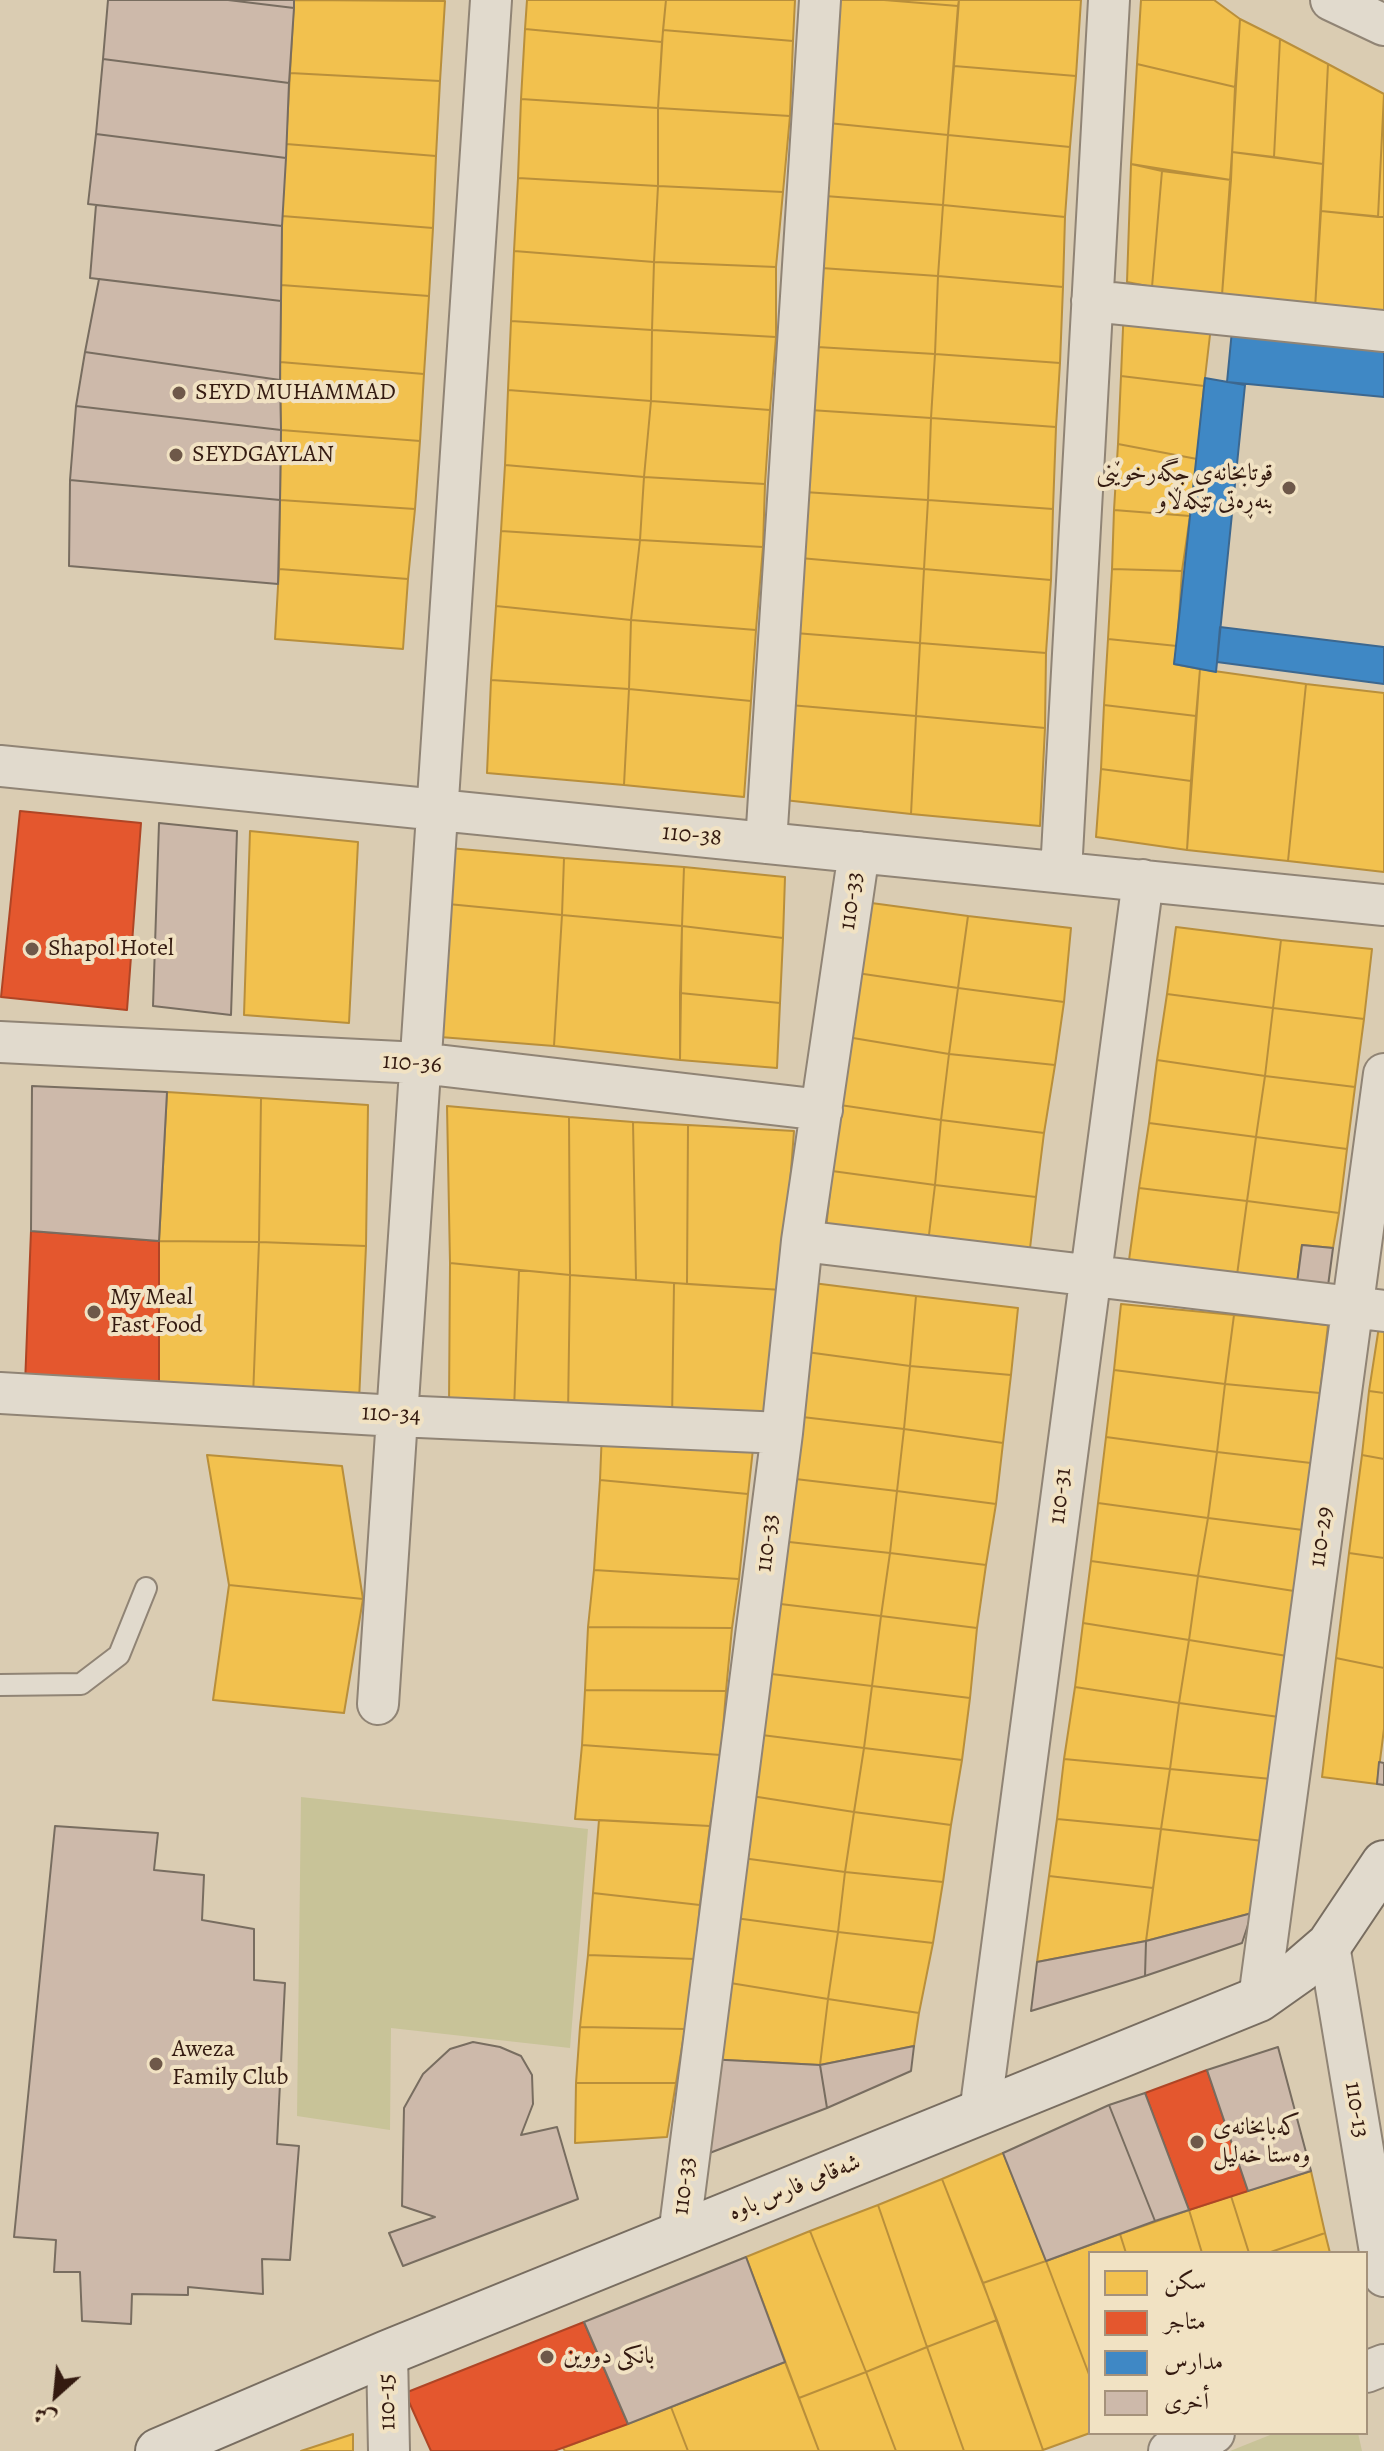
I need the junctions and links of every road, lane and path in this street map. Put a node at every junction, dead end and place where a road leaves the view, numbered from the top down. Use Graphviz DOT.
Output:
graph roads {
  1 [pos="491,0"];
  2 [pos="820,0"];
  3 [pos="1109,0"];
  4 [pos="1331,0"];
  5 [pos="1384,22"];
  6 [pos="1092,301"];
  7 [pos="1384,331"];
  8 [pos="0,766"];
  9 [pos="437,810"];
  10 [pos="766,843"];
  11 [pos="859,852"];
  12 [pos="1061,872"];
  13 [pos="1143,880"];
  14 [pos="1384,905"];
  15 [pos="0,1042"];
  16 [pos="420,1063"];
  17 [pos="1384,1074"];
  18 [pos="822,1110"];
  19 [pos="802,1241"];
  20 [pos="1090,1276"];
  21 [pos="1368,1309"];
  22 [pos="0,1393"];
  23 [pos="397,1416"];
  24 [pos="782,1433"];
  25 [pos="146,1588"];
  26 [pos="0,1685"];
  27 [pos="378,1704"];
  28 [pos="1384,1863"];
  29 [pos="1370,1902"];
  30 [pos="1329,1945"];
  31 [pos="1259,1999"];
  32 [pos="980,2113"];
  33 [pos="679,2235"];
  34 [pos="1384,2275"];
  35 [pos="387,2353"];
  36 [pos="1209,2435"];
  37 [pos="158,2451"];
  38 [pos="389,2451"];
  39 [pos="1169,2451"];
  1 -- 9 [label="street"];
  2 -- 10 [label="street"];
  3 -- 6 [label="street"];
  4 -- 5 [label="street"];
  6 -- 7 [label="street"];
  6 -- 12 [label="street"];
  8 -- 9 [label="street, 110-38"];
  9 -- 10 [label="street, 110-38"];
  9 -- 16 [label="street"];
  10 -- 11 [label="street, 110-38"];
  11 -- 12 [label="street, 110-38"];
  11 -- 18 [label="street, 110-33"];
  12 -- 13 [label="street, 110-38"];
  13 -- 14 [label="street, 110-38"];
  13 -- 20 [label="street, 110-31"];
  15 -- 16 [label="street, 110-36"];
  16 -- 18 [label="street, 110-36"];
  16 -- 23 [label="street"];
  17 -- 21 [label="street, 110-29"];
  18 -- 19 [label="street, 110-33"];
  19 -- 20 [label="street"];
  19 -- 24 [label="street, 110-33"];
  20 -- 21 [label="street"];
  20 -- 32 [label="street, 110-31"];
  21 -- 31 [label="street, 110-29"];
  22 -- 23 [label="street, 110-34"];
  23 -- 24 [label="street, 110-34"];
  23 -- 27 [label="street"];
  24 -- 33 [label="street, 110-33"];
  25 -- 26 [label="lane"];
  28 -- 29 [label="street, شەقامی فارس باوە"];
  29 -- 30 [label="street, شەقامی فارس باوە"];
  30 -- 31 [label="street, شەقامی فارس باوە"];
  30 -- 34 [label="street, 110-13"];
  31 -- 32 [label="street, شەقامی فارس باوە"];
  32 -- 33 [label="street, شەقامی فارس باوە"];
  33 -- 35 [label="street, شەقامی فارس باوە"];
  35 -- 37 [label="street, شەقامی فارس باوە"];
  35 -- 38 [label="street, 110-15"];
  36 -- 39 [label="street"];
}
